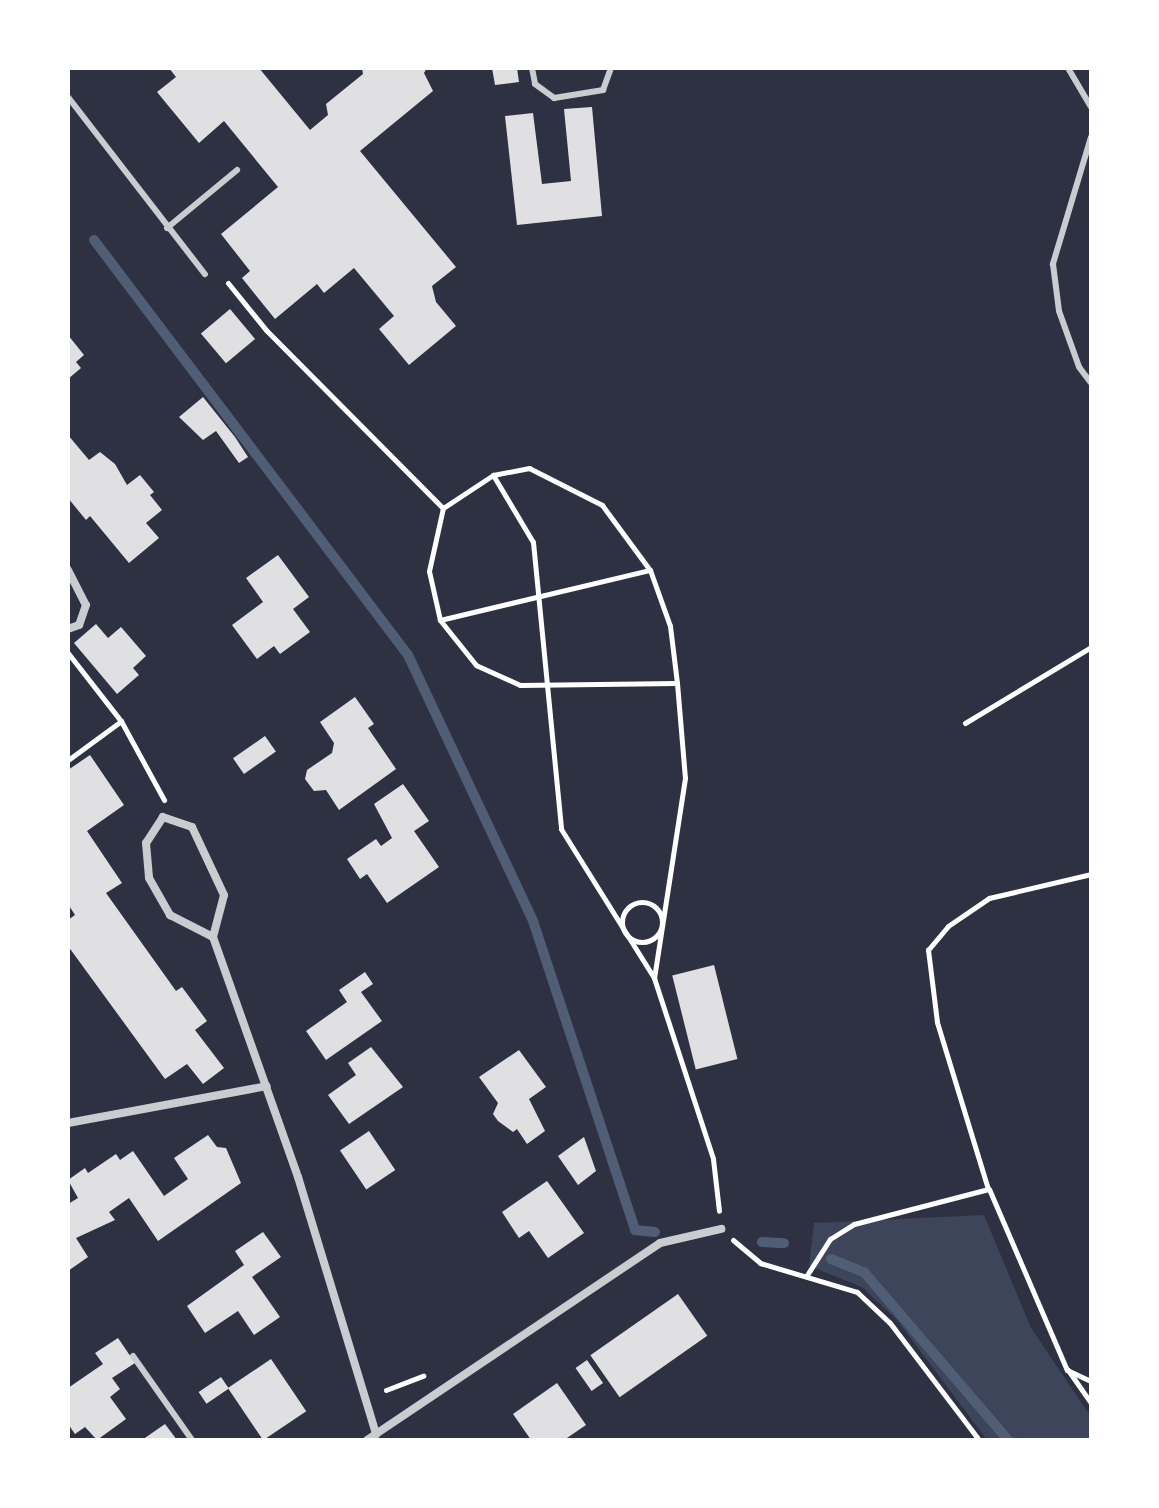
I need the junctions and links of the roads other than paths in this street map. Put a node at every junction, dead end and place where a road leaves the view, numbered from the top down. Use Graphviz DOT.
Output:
graph roads {
  1 [pos="532,68"];
  2 [pos="611,68"];
  3 [pos="1068,68"];
  4 [pos="68,97"];
  5 [pos="1091,107"];
  6 [pos="1091,137"];
  7 [pos="237,170"];
  8 [pos="167,228"];
  9 [pos="205,274"];
  10 [pos="1091,383"];
  11 [pos="68,570"];
  12 [pos="68,629"];
  13 [pos="213,937"];
  14 [pos="267,1086"];
  15 [pos="68,1123"];
  16 [pos="721,1229"];
  17 [pos="133,1356"];
  18 [pos="376,1434"];
  19 [pos="192,1440"];
  20 [pos="367,1440"];
  1 -- 2 [label="lane"];
  3 -- 5 [label="lane"];
  4 -- 8 [label="lane"];
  6 -- 10 [label="lane"];
  7 -- 8 [label="lane"];
  8 -- 9 [label="lane"];
  11 -- 12 [label="street"];
  13 -- 13 [label="street"];
  13 -- 14 [label="street"];
  14 -- 15 [label="street"];
  14 -- 18 [label="street"];
  16 -- 18 [label="street"];
  17 -- 19 [label="lane"];
  18 -- 20 [label="street"];
}
